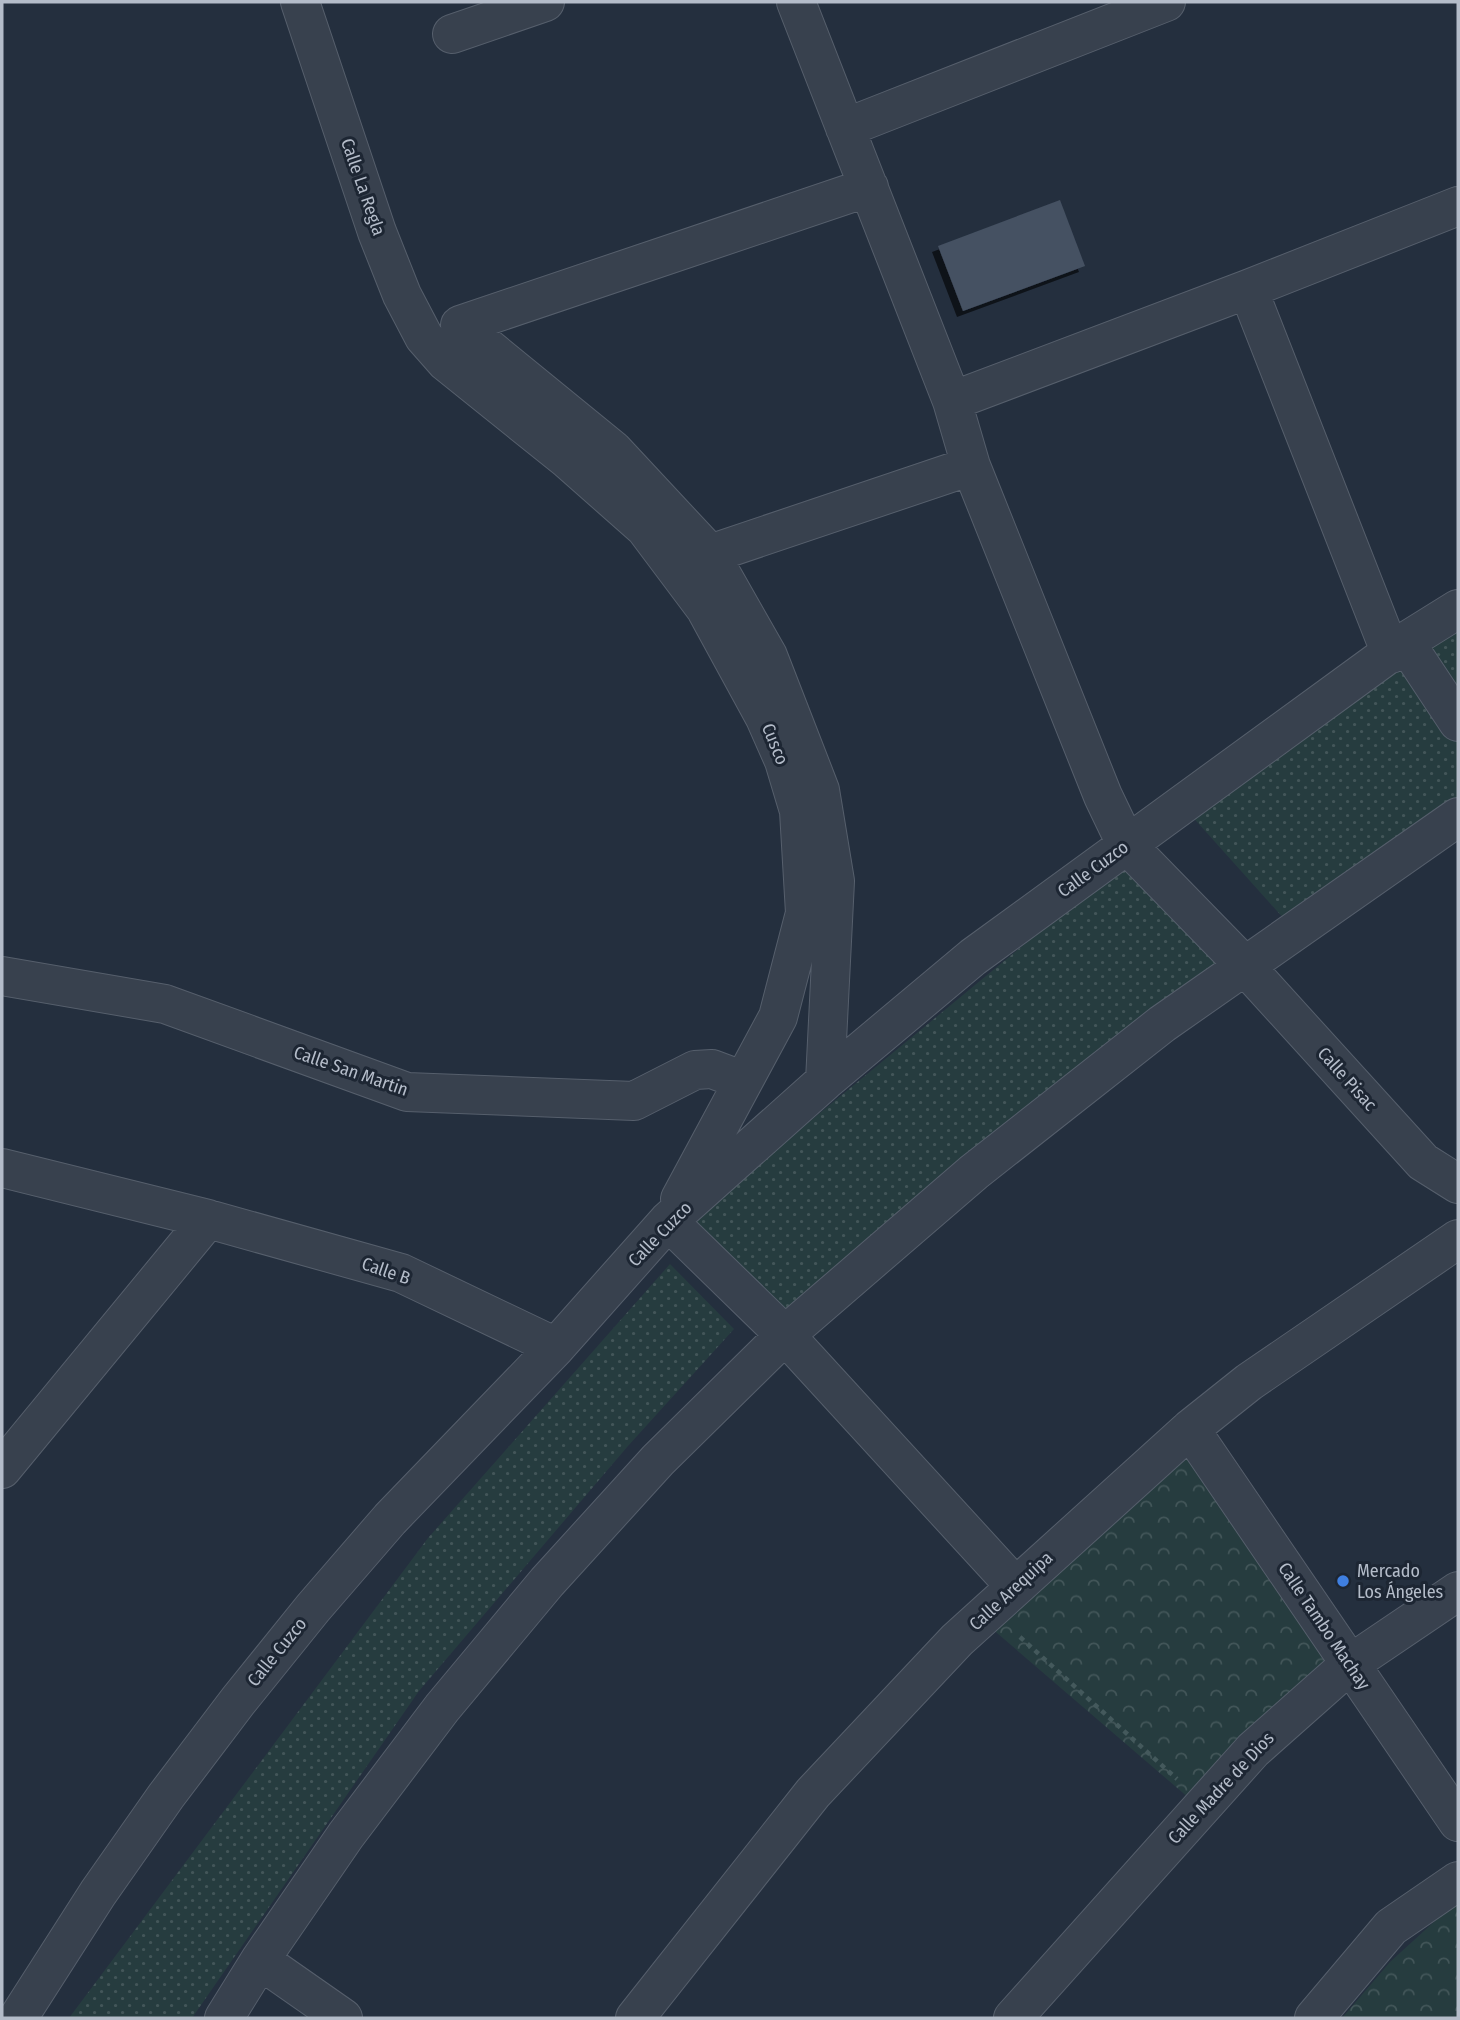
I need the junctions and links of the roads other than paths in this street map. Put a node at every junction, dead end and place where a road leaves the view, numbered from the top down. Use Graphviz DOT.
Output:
graph roads {
  1 [pos="300,2"];
  2 [pos="545,2"];
  3 [pos="796,2"];
  4 [pos="1166,2"];
  5 [pos="452,34"];
  6 [pos="845,128"];
  7 [pos="869,187"];
  8 [pos="1458,206"];
  9 [pos="1248,289"];
  10 [pos="446,362"];
  11 [pos="952,401"];
  12 [pos="971,466"];
  13 [pos="710,554"];
  14 [pos="1458,608"];
  15 [pos="1398,648"];
  16 [pos="1458,722"];
  17 [pos="1458,817"];
  18 [pos="1126,844"];
  19 [pos="1244,965"];
  20 [pos="2,976"];
  21 [pos="825,1081"];
  22 [pos="742,1083"];
  23 [pos="2,1168"];
  24 [pos="1458,1184"];
  25 [pos="208,1219"];
  26 [pos="668,1221"];
  27 [pos="1458,1239"];
  28 [pos="785,1335"];
  29 [pos="556,1347"];
  30 [pos="1190,1429"];
  31 [pos="2,1469"];
  32 [pos="1015,1586"];
  33 [pos="1458,1591"];
  34 [pos="1350,1664"];
  35 [pos="1458,1822"];
  36 [pos="1458,1881"];
  37 [pos="260,1960"];
  38 [pos="18,2018"];
  39 [pos="224,2018"];
  40 [pos="342,2018"];
  41 [pos="635,2018"];
  42 [pos="1013,2018"];
  43 [pos="1314,2018"];
  1 -- 10 [label="street, Calle La Regla"];
  2 -- 5 [label="street"];
  3 -- 6 [label="street, Calle Pisac"];
  4 -- 6 [label="street"];
  6 -- 7 [label="street, Calle Pisac"];
  7 -- 11 [label="street, Calle Pisac"];
  7 -- 13 [label="street"];
  8 -- 9 [label="street"];
  9 -- 11 [label="street"];
  9 -- 15 [label="street"];
  10 -- 22 [label="street, Cusco"];
  11 -- 12 [label="street, Calle Pisac"];
  12 -- 13 [label="street"];
  12 -- 18 [label="street, Calle Pisac"];
  13 -- 21 [label="street"];
  14 -- 15 [label="street, Calle Cuzco"];
  15 -- 16 [label="street"];
  15 -- 18 [label="street, Calle Cuzco"];
  17 -- 19 [label="street"];
  18 -- 19 [label="street, Calle Pisac"];
  18 -- 21 [label="street, Calle Cuzco"];
  19 -- 24 [label="street, Calle Pisac"];
  19 -- 28 [label="street"];
  20 -- 22 [label="street, Calle San Martin"];
  21 -- 26 [label="street, Calle Cuzco"];
  22 -- 26 [label="street, Cusco"];
  23 -- 25 [label="street, Calle B"];
  25 -- 29 [label="street, Calle B"];
  25 -- 31 [label="street"];
  26 -- 28 [label="street"];
  26 -- 29 [label="street, Calle Cuzco"];
  27 -- 30 [label="street, Calle Arequipa"];
  28 -- 32 [label="street"];
  28 -- 37 [label="street"];
  29 -- 38 [label="street, Calle Cuzco"];
  30 -- 32 [label="street, Calle Arequipa"];
  30 -- 34 [label="street, Calle Tambo Machay"];
  32 -- 41 [label="street, Calle Arequipa"];
  33 -- 34 [label="street, Calle Madre de Dios"];
  34 -- 35 [label="street, Calle Tambo Machay"];
  34 -- 42 [label="street, Calle Madre de Dios"];
  36 -- 43 [label="street"];
  37 -- 39 [label="street"];
  37 -- 40 [label="street"];
}
